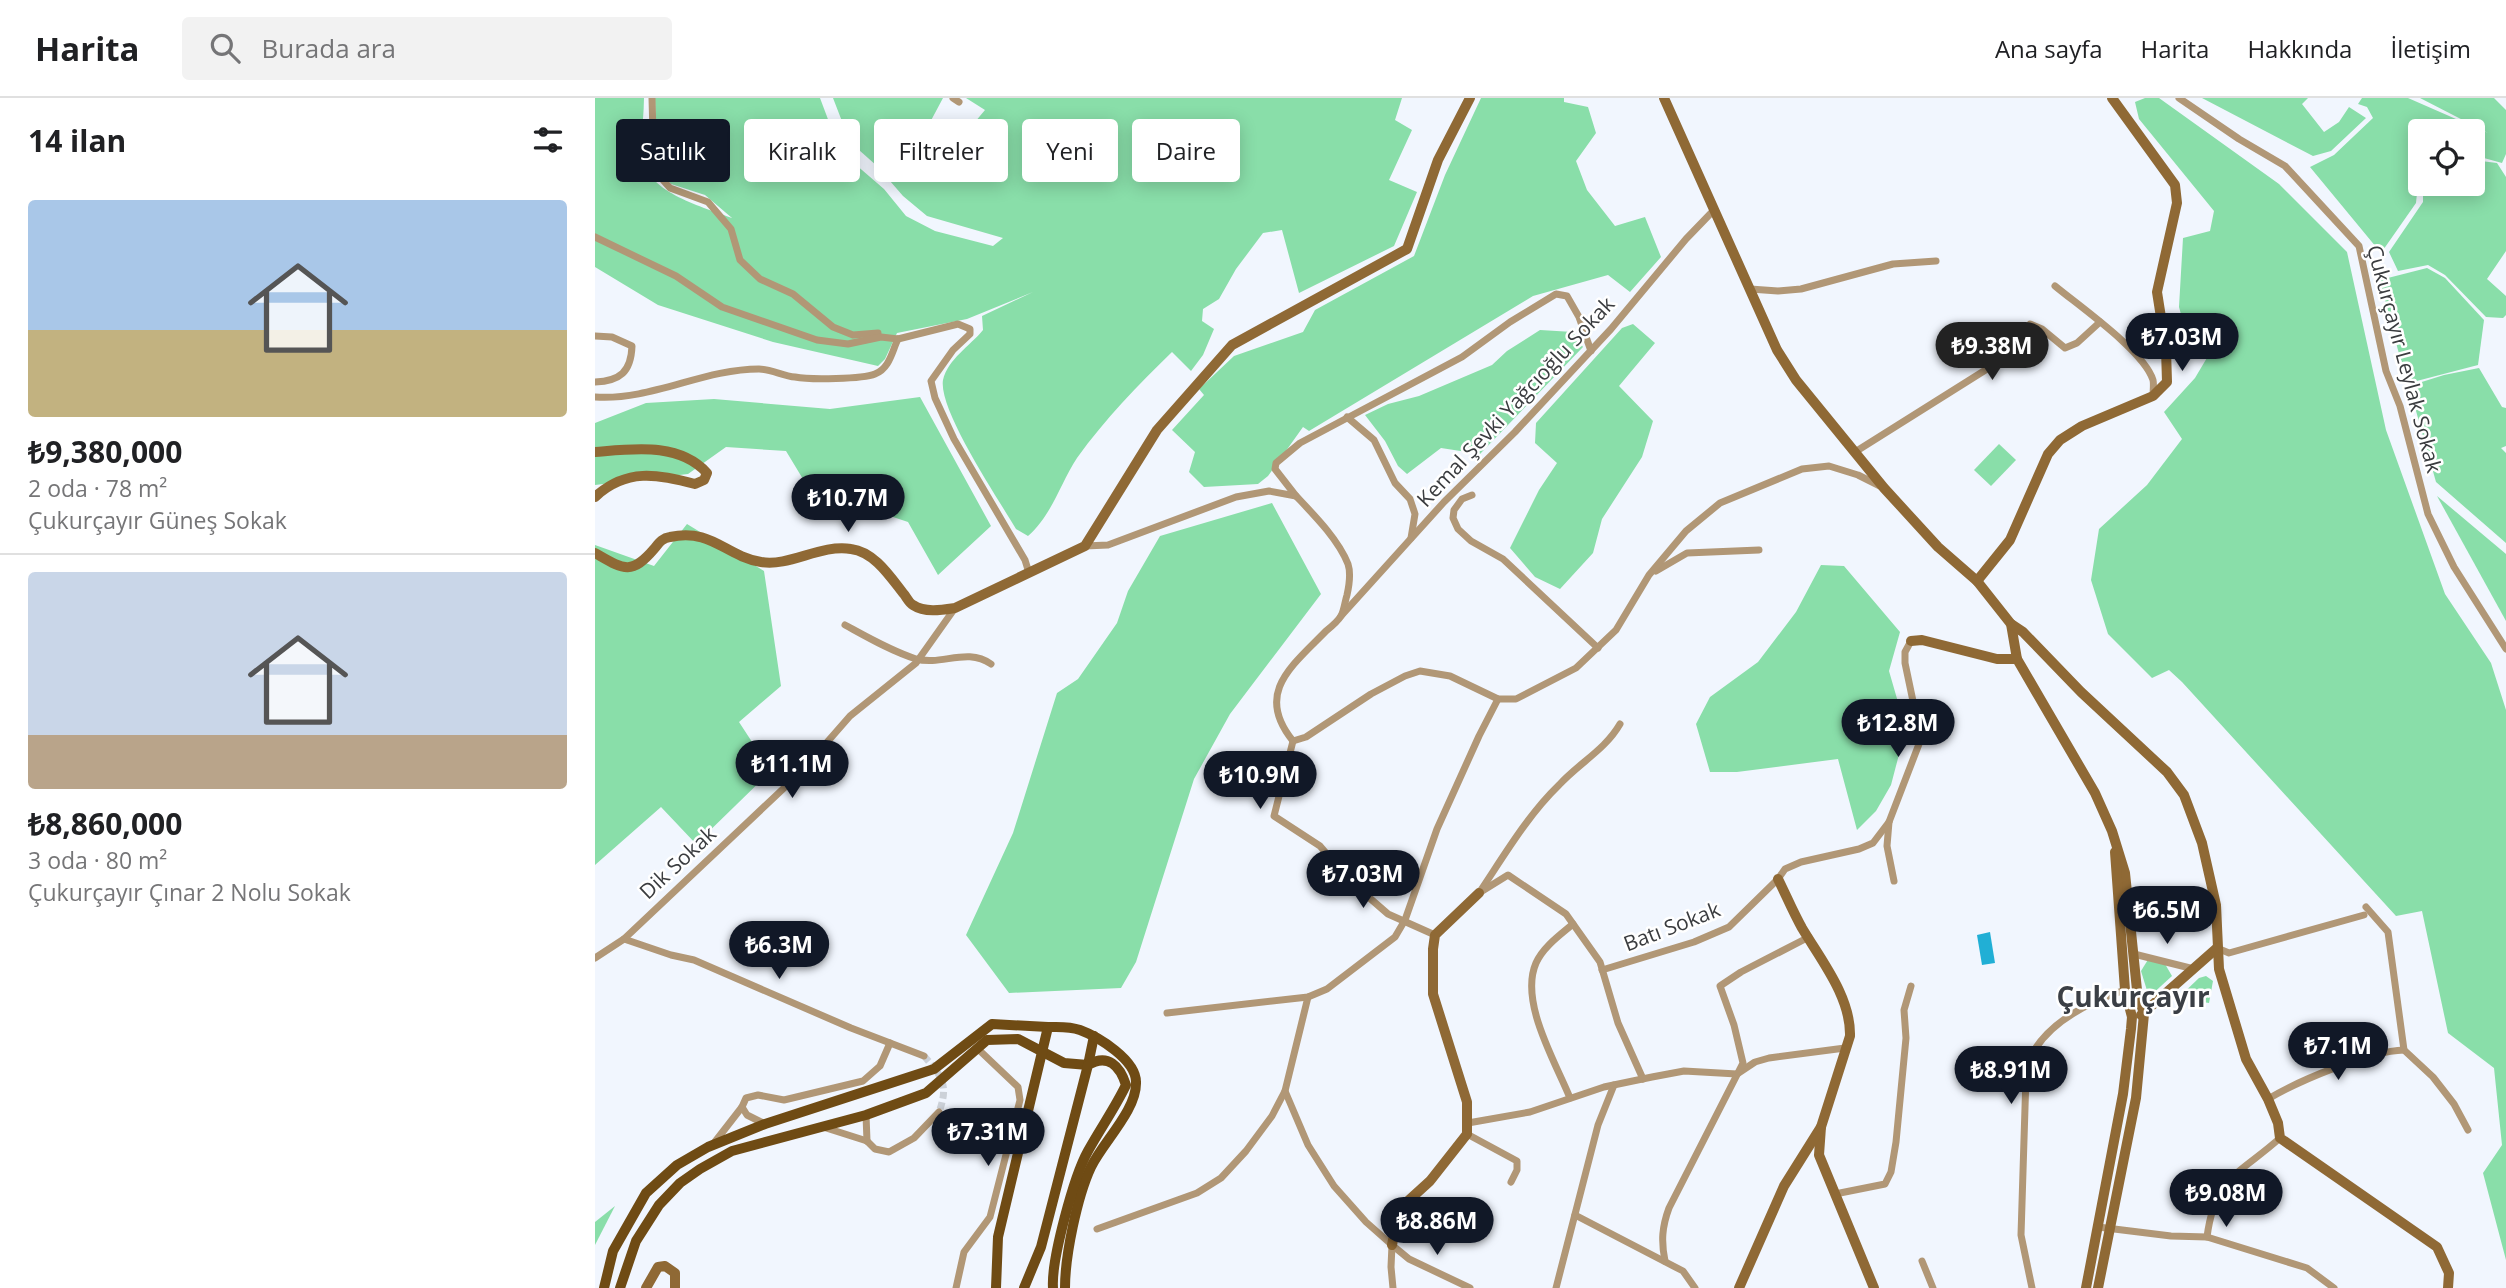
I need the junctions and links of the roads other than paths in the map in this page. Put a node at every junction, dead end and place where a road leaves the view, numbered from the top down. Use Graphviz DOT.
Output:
graph roads {
  1 [pos="652,98"];
  2 [pos="1470,98"];
  3 [pos="1664,98"];
  4 [pos="2112,98"];
  5 [pos="2179,98"];
  6 [pos="1714,210"];
  7 [pos="595,237"];
  8 [pos="1936,261"];
  9 [pos="2055,286"];
  10 [pos="1750,289"];
  11 [pos="2100,322"];
  12 [pos="595,335"];
  13 [pos="898,339"];
  14 [pos="1591,351"];
  15 [pos="595,382"];
  16 [pos="2153,396"];
  17 [pos="595,397"];
  18 [pos="1347,417"];
  19 [pos="595,452"];
  20 [pos="1855,452"];
  21 [pos="1884,488"];
  22 [pos="1472,495"];
  23 [pos="1296,496"];
  24 [pos="595,497"];
  25 [pos="1410,542"];
  26 [pos="1085,546"];
  27 [pos="1759,550"];
  28 [pos="595,553"];
  29 [pos="1029,573"];
  30 [pos="1649,575"];
  31 [pos="1977,581"];
  32 [pos="955,608"];
  33 [pos="1341,616"];
  34 [pos="2011,624"];
  35 [pos="845,625"];
  36 [pos="1911,641"];
  37 [pos="1598,648"];
  38 [pos="2506,649"];
  39 [pos="2017,659"];
  40 [pos="919,660"];
  41 [pos="991,664"];
  42 [pos="1498,699"];
  43 [pos="1620,724"];
  44 [pos="1293,741"];
  45 [pos="1889,822"];
  46 [pos="2112,831"];
  47 [pos="1778,879"];
  48 [pos="1894,881"];
  49 [pos="1479,893"];
  50 [pos="1405,920"];
  51 [pos="1573,923"];
  52 [pos="1435,935"];
  53 [pos="1809,937"];
  54 [pos="624,939"];
  55 [pos="2217,948"];
  56 [pos="2134,954"];
  57 [pos="595,958"];
  58 [pos="2194,969"];
  59 [pos="1602,971"];
  60 [pos="1911,986"];
  61 [pos="2126,990"];
  62 [pos="1308,997"];
  63 [pos="1167,1013"];
  64 [pos="2144,1014"];
  65 [pos="2132,1017"];
  66 [pos="1048,1027"];
  67 [pos="1094,1036"];
  68 [pos="890,1042"];
  69 [pos="1845,1048"];
  70 [pos="978,1049"];
  71 [pos="2405,1050"];
  72 [pos="1042,1054"];
  73 [pos="924,1056"];
  74 [pos="1088,1065"];
  75 [pos="1737,1074"];
  76 [pos="1643,1079"];
  77 [pos="1614,1085"];
  78 [pos="1285,1091"];
  79 [pos="1570,1098"];
  80 [pos="2268,1099"];
  81 [pos="742,1107"];
  82 [pos="939,1112"];
  83 [pos="866,1115"];
  84 [pos="1468,1123"];
  85 [pos="765,1124"];
  86 [pos="823,1127"];
  87 [pos="1821,1127"];
  88 [pos="2468,1130"];
  89 [pos="1467,1135"];
  90 [pos="2280,1138"];
  91 [pos="867,1141"];
  92 [pos="711,1146"];
  93 [pos="1511,1182"];
  94 [pos="1835,1194"];
  95 [pos="1575,1215"];
  96 [pos="2098,1227"];
  97 [pos="1097,1229"];
  98 [pos="2109,1229"];
  99 [pos="2207,1237"];
  100 [pos="1392,1245"];
  101 [pos="1665,1261"];
  102 [pos="1922,1261"];
  103 [pos="604,1288"];
  104 [pos="620,1288"];
  105 [pos="646,1288"];
  106 [pos="675,1288"];
  107 [pos="956,1288"];
  108 [pos="996,1288"];
  109 [pos="1024,1288"];
  110 [pos="1053,1288"];
  111 [pos="1065,1288"];
  112 [pos="1393,1288"];
  113 [pos="1470,1288"];
  114 [pos="1556,1288"];
  115 [pos="1695,1288"];
  116 [pos="1739,1288"];
  117 [pos="1874,1288"];
  118 [pos="1933,1288"];
  119 [pos="2032,1288"];
  120 [pos="2086,1288"];
  121 [pos="2098,1288"];
  122 [pos="2335,1288"];
  123 [pos="2448,1288"];
  1 -- 13 [label="street"];
  2 -- 26 [label="street"];
  3 -- 6 [label="street"];
  4 -- 16 [label="street"];
  5 -- 38 [label="street, Çukurçayır Leylak Sokak"];
  6 -- 10 [label="street"];
  6 -- 14 [label="street, Kemal Şevki Yağcıoğlu Sokak"];
  7 -- 13 [label="street"];
  8 -- 10 [label="street"];
  9 -- 11 [label="street"];
  10 -- 20 [label="street"];
  11 -- 16 [label="street"];
  11 -- 20 [label="street"];
  12 -- 15 [label="street"];
  13 -- 17 [label="street"];
  13 -- 29 [label="street"];
  14 -- 18 [label="street"];
  14 -- 25 [label="street, Kemal Şevki Yağcıoğlu Sokak"];
  16 -- 31 [label="street"];
  18 -- 23 [label="street"];
  18 -- 25 [label="street"];
  19 -- 24 [label="street"];
  20 -- 21 [label="street"];
  21 -- 30 [label="street"];
  21 -- 31 [label="street"];
  22 -- 37 [label="street"];
  23 -- 26 [label="street"];
  23 -- 33 [label="street"];
  25 -- 33 [label="street, Kemal Şevki Yağcıoğlu Sokak"];
  26 -- 29 [label="street"];
  27 -- 30 [label="street"];
  28 -- 32 [label="street"];
  29 -- 32 [label="street"];
  30 -- 37 [label="street"];
  31 -- 34 [label="street"];
  32 -- 40 [label="street, Dik Sokak"];
  33 -- 44 [label="street, Kemal Şevki Yağcıoğlu Sokak"];
  34 -- 39 [label="street"];
  34 -- 55 [label="street"];
  35 -- 40 [label="street"];
  36 -- 39 [label="street"];
  36 -- 45 [label="street"];
  37 -- 42 [label="street"];
  39 -- 46 [label="street"];
  40 -- 41 [label="street"];
  40 -- 54 [label="street, Dik Sokak"];
  42 -- 44 [label="street"];
  42 -- 50 [label="street"];
  43 -- 49 [label="street"];
  44 -- 50 [label="street"];
  45 -- 47 [label="street, Batı Sokak"];
  45 -- 48 [label="street"];
  46 -- 56 [label="street"];
  46 -- 61 [label="street"];
  47 -- 53 [label="street"];
  47 -- 59 [label="street, Batı Sokak"];
  49 -- 51 [label="street"];
  49 -- 52 [label="street"];
  50 -- 52 [label="street"];
  50 -- 62 [label="street"];
  51 -- 59 [label="street"];
  51 -- 79 [label="street"];
  52 -- 84 [label="street"];
  53 -- 69 [label="street"];
  53 -- 75 [label="street"];
  54 -- 57 [label="street, Dik Sokak"];
  54 -- 68 [label="street"];
  55 -- 58 [label="street"];
  55 -- 71 [label="street"];
  55 -- 80 [label="street"];
  56 -- 58 [label="street"];
  56 -- 64 [label="street"];
  58 -- 64 [label="street"];
  59 -- 76 [label="street"];
  60 -- 94 [label="street"];
  61 -- 65 [label="street"];
  61 -- 119 [label="street"];
  62 -- 63 [label="street"];
  62 -- 78 [label="street"];
  64 -- 65 [label="street"];
  64 -- 98 [label="street"];
  65 -- 96 [label="street"];
  66 -- 67 [label="main road"];
  66 -- 72 [label="main road"];
  66 -- 85 [label="main road"];
  67 -- 74 [label="main road"];
  67 -- 111 [label="main road"];
  68 -- 73 [label="street"];
  68 -- 81 [label="street"];
  69 -- 75 [label="street"];
  69 -- 87 [label="street"];
  70 -- 72 [label="main road"];
  70 -- 83 [label="main road"];
  70 -- 107 [label="street"];
  71 -- 80 [label="street"];
  71 -- 88 [label="street"];
  72 -- 74 [label="main road"];
  72 -- 108 [label="main road"];
  74 -- 109 [label="main road"];
  74 -- 110 [label="main road"];
  75 -- 76 [label="street"];
  75 -- 101 [label="street"];
  76 -- 77 [label="street"];
  77 -- 79 [label="street"];
  77 -- 95 [label="street"];
  78 -- 97 [label="street"];
  78 -- 100 [label="street"];
  79 -- 84 [label="street"];
  80 -- 90 [label="street"];
  81 -- 85 [label="street"];
  81 -- 92 [label="street"];
  82 -- 91 [label="street"];
  83 -- 86 [label="main road"];
  83 -- 91 [label="street"];
  84 -- 89 [label="street"];
  85 -- 92 [label="main road"];
  86 -- 91 [label="street"];
  86 -- 104 [label="main road"];
  87 -- 94 [label="street"];
  87 -- 116 [label="street"];
  89 -- 93 [label="street"];
  89 -- 100 [label="street"];
  90 -- 99 [label="street"];
  90 -- 123 [label="street"];
  92 -- 103 [label="main road"];
  94 -- 117 [label="street"];
  95 -- 101 [label="street"];
  95 -- 114 [label="street"];
  96 -- 98 [label="street"];
  96 -- 120 [label="street"];
  98 -- 99 [label="street"];
  98 -- 121 [label="street"];
  99 -- 122 [label="street"];
  100 -- 112 [label="street"];
  100 -- 113 [label="street"];
  101 -- 115 [label="street"];
  102 -- 118 [label="street"];
  105 -- 106 [label="street"];
}
